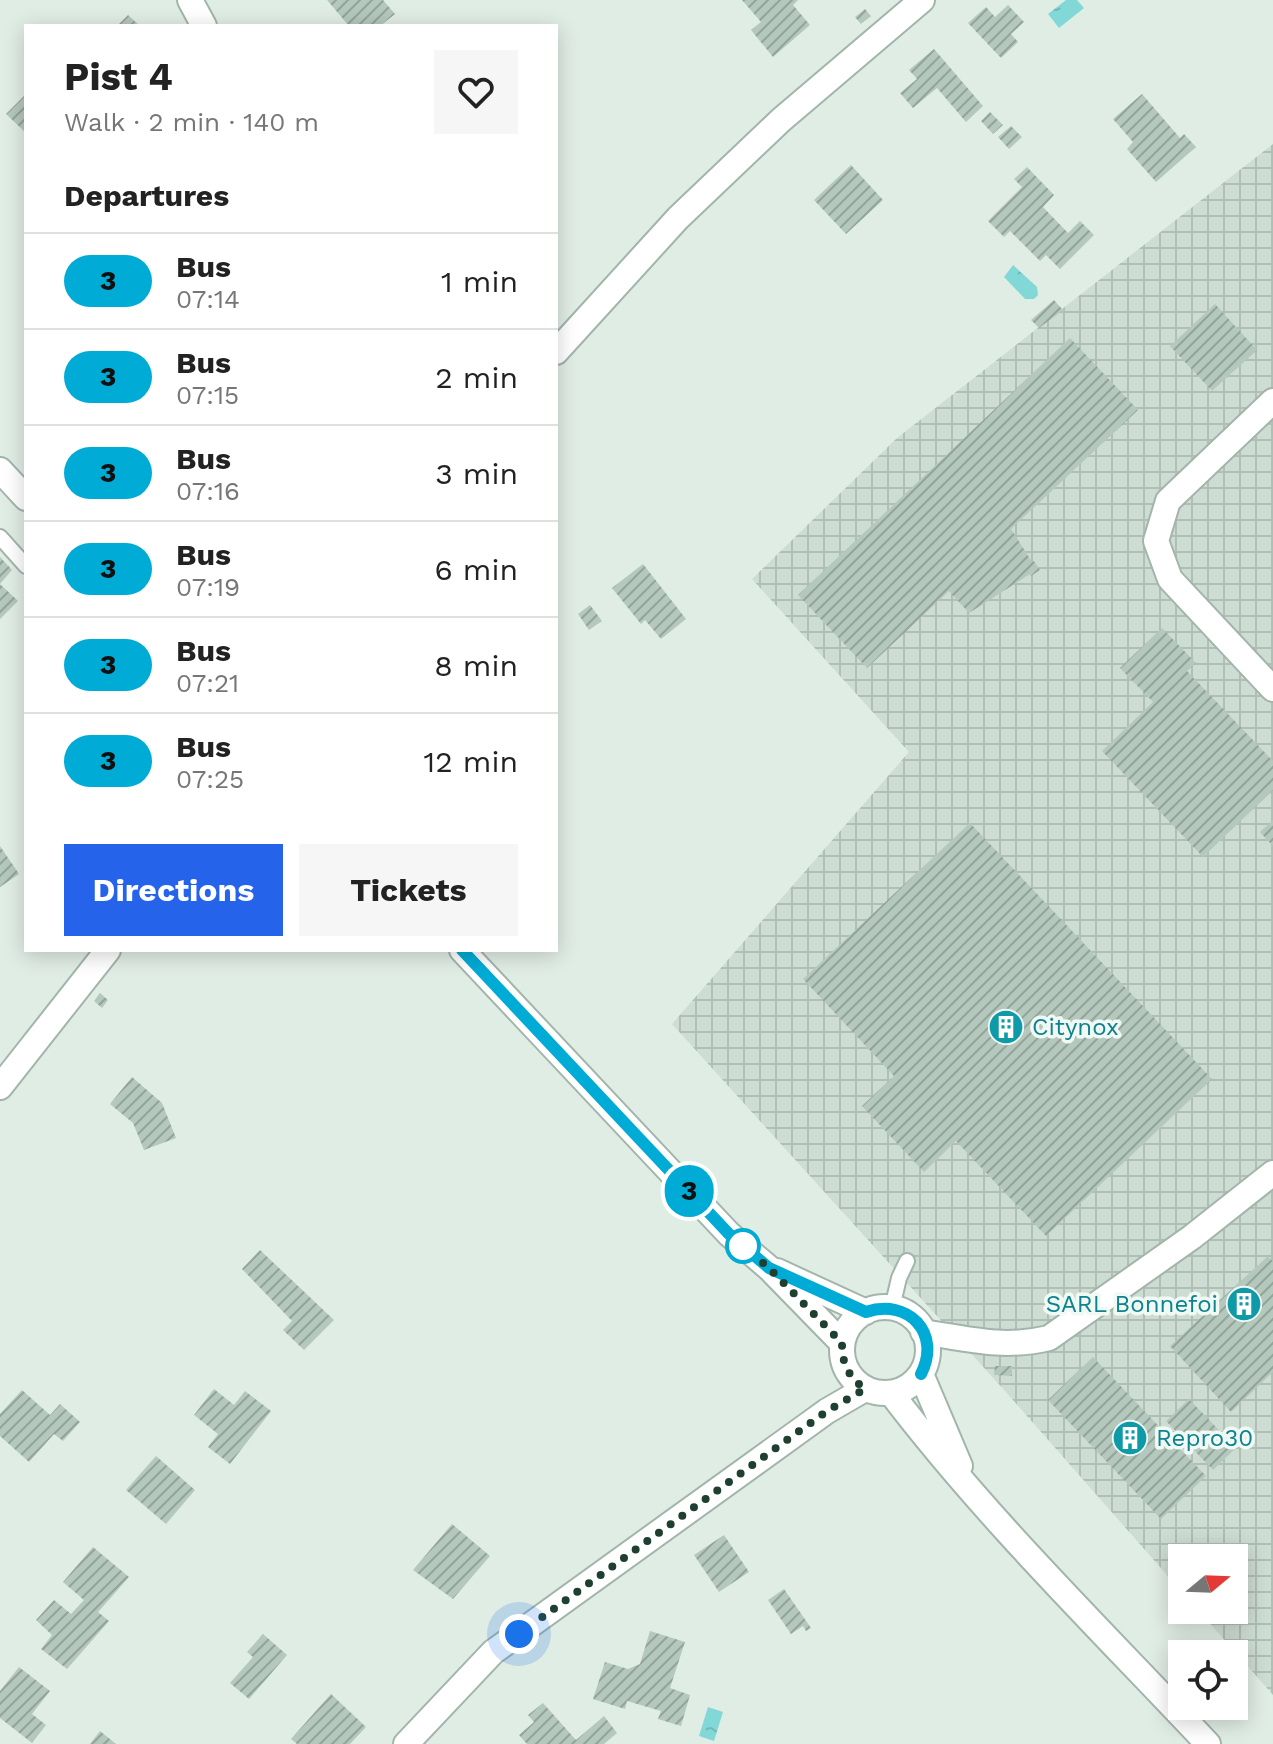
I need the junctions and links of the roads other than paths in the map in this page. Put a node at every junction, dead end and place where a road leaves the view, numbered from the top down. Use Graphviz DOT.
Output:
graph roads {
  1 [pos="190,0"];
  2 [pos="922,0"];
  3 [pos="203,24"];
  4 [pos="558,350"];
  5 [pos="1273,401"];
  6 [pos="0,470"];
  7 [pos="24,496"];
  8 [pos="0,537"];
  9 [pos="24,564"];
  10 [pos="1273,689"];
  11 [pos="106,952"];
  12 [pos="464,952"];
  13 [pos="0,1087"];
  14 [pos="1272,1177"];
  15 [pos="907,1261"];
  16 [pos="769,1268"];
  17 [pos="892,1308"];
  18 [pos="866,1312"];
  19 [pos="923,1332"];
  20 [pos="842,1343"];
  21 [pos="991,1343"];
  22 [pos="924,1366"];
  23 [pos="865,1389"];
  24 [pos="891,1393"];
  25 [pos="973,1493"];
  26 [pos="406,1744"];
  27 [pos="1208,1744"];
  1 -- 3 [label="street"];
  2 -- 4 [label="street"];
  5 -- 10 [label="street"];
  6 -- 7 [label="street"];
  8 -- 9 [label="lane"];
  11 -- 13 [label="street"];
  12 -- 16 [label="street"];
  14 -- 21 [label="street"];
  15 -- 17 [label="lane"];
  16 -- 18 [label="street"];
  16 -- 20 [label="street"];
  17 -- 18 [label="street"];
  17 -- 19 [label="street"];
  18 -- 20 [label="street"];
  19 -- 21 [label="street"];
  19 -- 22 [label="street"];
  20 -- 23 [label="street"];
  21 -- 22 [label="street"];
  22 -- 24 [label="street"];
  22 -- 25 [label="street"];
  23 -- 24 [label="street"];
  23 -- 26 [label="street"];
  24 -- 25 [label="street"];
  25 -- 27 [label="street"];
}
